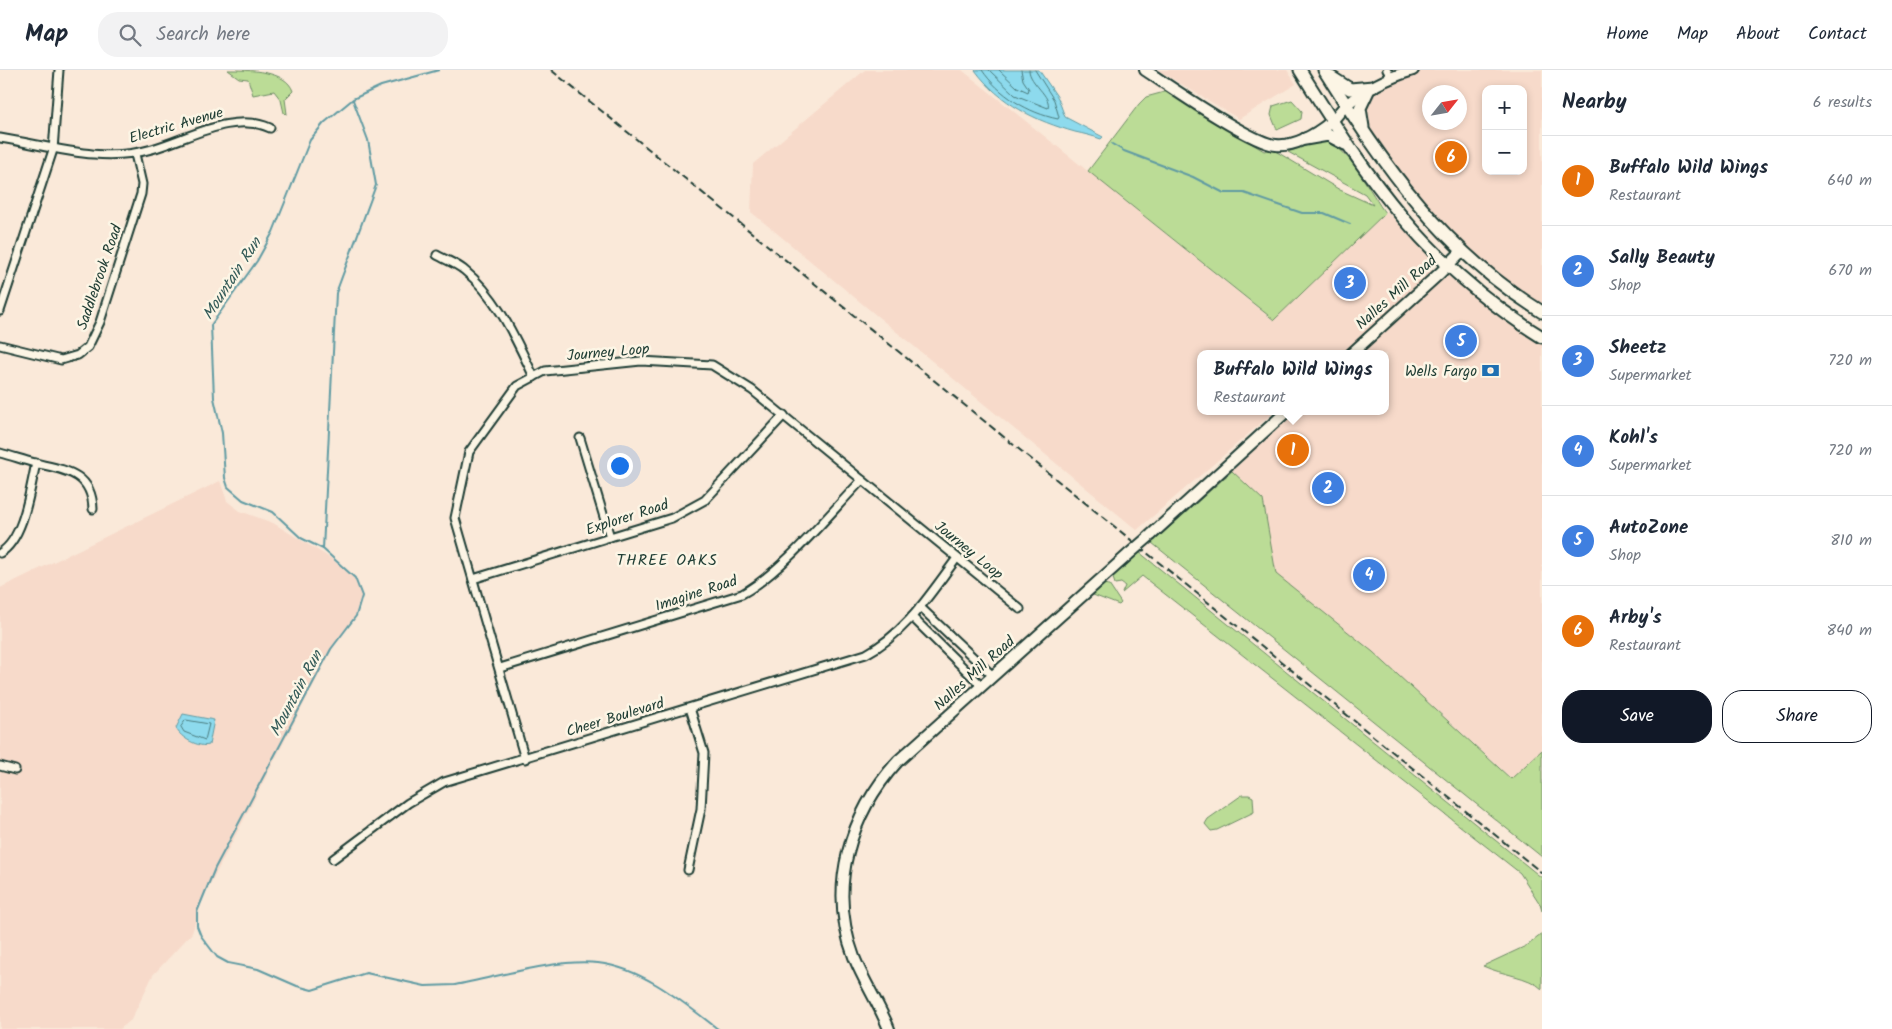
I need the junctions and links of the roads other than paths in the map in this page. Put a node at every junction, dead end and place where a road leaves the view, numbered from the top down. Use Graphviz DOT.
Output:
graph roads {
  1 [pos="59,70"];
  2 [pos="1145,70"];
  3 [pos="1300,70"];
  4 [pos="1324,70"];
  5 [pos="1413,70"];
  6 [pos="1389,74"];
  7 [pos="1371,88"];
  8 [pos="1346,105"];
  9 [pos="1332,121"];
  10 [pos="270,128"];
  11 [pos="0,138"];
  12 [pos="1305,139"];
  13 [pos="1368,140"];
  14 [pos="53,150"];
  15 [pos="1352,153"];
  16 [pos="135,154"];
  17 [pos="1462,250"];
  18 [pos="437,255"];
  19 [pos="1448,265"];
  20 [pos="0,311"];
  21 [pos="1542,312"];
  22 [pos="1542,337"];
  23 [pos="0,344"];
  24 [pos="1355,350"];
  25 [pos="534,377"];
  26 [pos="784,415"];
  27 [pos="1283,415"];
  28 [pos="580,438"];
  29 [pos="0,453"];
  30 [pos="36,463"];
  31 [pos="862,480"];
  32 [pos="93,509"];
  33 [pos="610,537"];
  34 [pos="0,553"];
  35 [pos="957,558"];
  36 [pos="473,579"];
  37 [pos="920,607"];
  38 [pos="1020,609"];
  39 [pos="912,617"];
  40 [pos="500,668"];
  41 [pos="993,676"];
  42 [pos="982,686"];
  43 [pos="690,708"];
  44 [pos="525,759"];
  45 [pos="0,766"];
  46 [pos="15,770"];
  47 [pos="333,859"];
  48 [pos="688,870"];
  49 [pos="889,1029"];
  1 -- 14 [label="street"];
  2 -- 12 [label="street"];
  3 -- 9 [label="main road"];
  4 -- 7 [label="main road"];
  4 -- 8 [label="main road"];
  5 -- 6 [label="street"];
  6 -- 7 [label="street"];
  7 -- 8 [label="street"];
  7 -- 13 [label="main road"];
  8 -- 9 [label="street"];
  8 -- 13 [label="main road"];
  9 -- 12 [label="street"];
  9 -- 15 [label="main road"];
  10 -- 16 [label="street, Electric Avenue"];
  11 -- 14 [label="street, Electric Avenue"];
  12 -- 15 [label="main road"];
  13 -- 17 [label="main road"];
  14 -- 16 [label="street, Electric Avenue"];
  14 -- 20 [label="street"];
  15 -- 19 [label="main road"];
  16 -- 23 [label="street, Saddlebrook Road"];
  17 -- 19 [label="street, Nalles Mill Road"];
  17 -- 21 [label="main road"];
  18 -- 25 [label="street"];
  19 -- 22 [label="main road"];
  19 -- 24 [label="street, Nalles Mill Road"];
  25 -- 26 [label="street, Journey Loop"];
  25 -- 36 [label="street, Journey Loop"];
  26 -- 31 [label="street, Journey Loop"];
  26 -- 33 [label="street, Explorer Road"];
  27 -- 41 [label="street, Nalles Mill Road, bridge"];
  28 -- 33 [label="street"];
  29 -- 30 [label="street"];
  30 -- 32 [label="street"];
  30 -- 34 [label="street"];
  31 -- 35 [label="street, Journey Loop"];
  31 -- 40 [label="street, Imagine Road"];
  33 -- 36 [label="street, Explorer Road"];
  35 -- 37 [label="street, Cheer Boulevard"];
  35 -- 38 [label="street, Journey Loop"];
  36 -- 40 [label="street, Journey Loop"];
  37 -- 39 [label="street, Cheer Boulevard"];
  37 -- 41 [label="street"];
  39 -- 42 [label="street"];
  39 -- 43 [label="street, Cheer Boulevard"];
  40 -- 44 [label="street, Journey Loop"];
  41 -- 42 [label="street, Nalles Mill Road"];
  42 -- 49 [label="street, Nalles Mill Road"];
  43 -- 44 [label="street, Cheer Boulevard"];
  43 -- 48 [label="street"];
  44 -- 47 [label="street, Cheer Boulevard"];
  45 -- 46 [label="street"];
}
